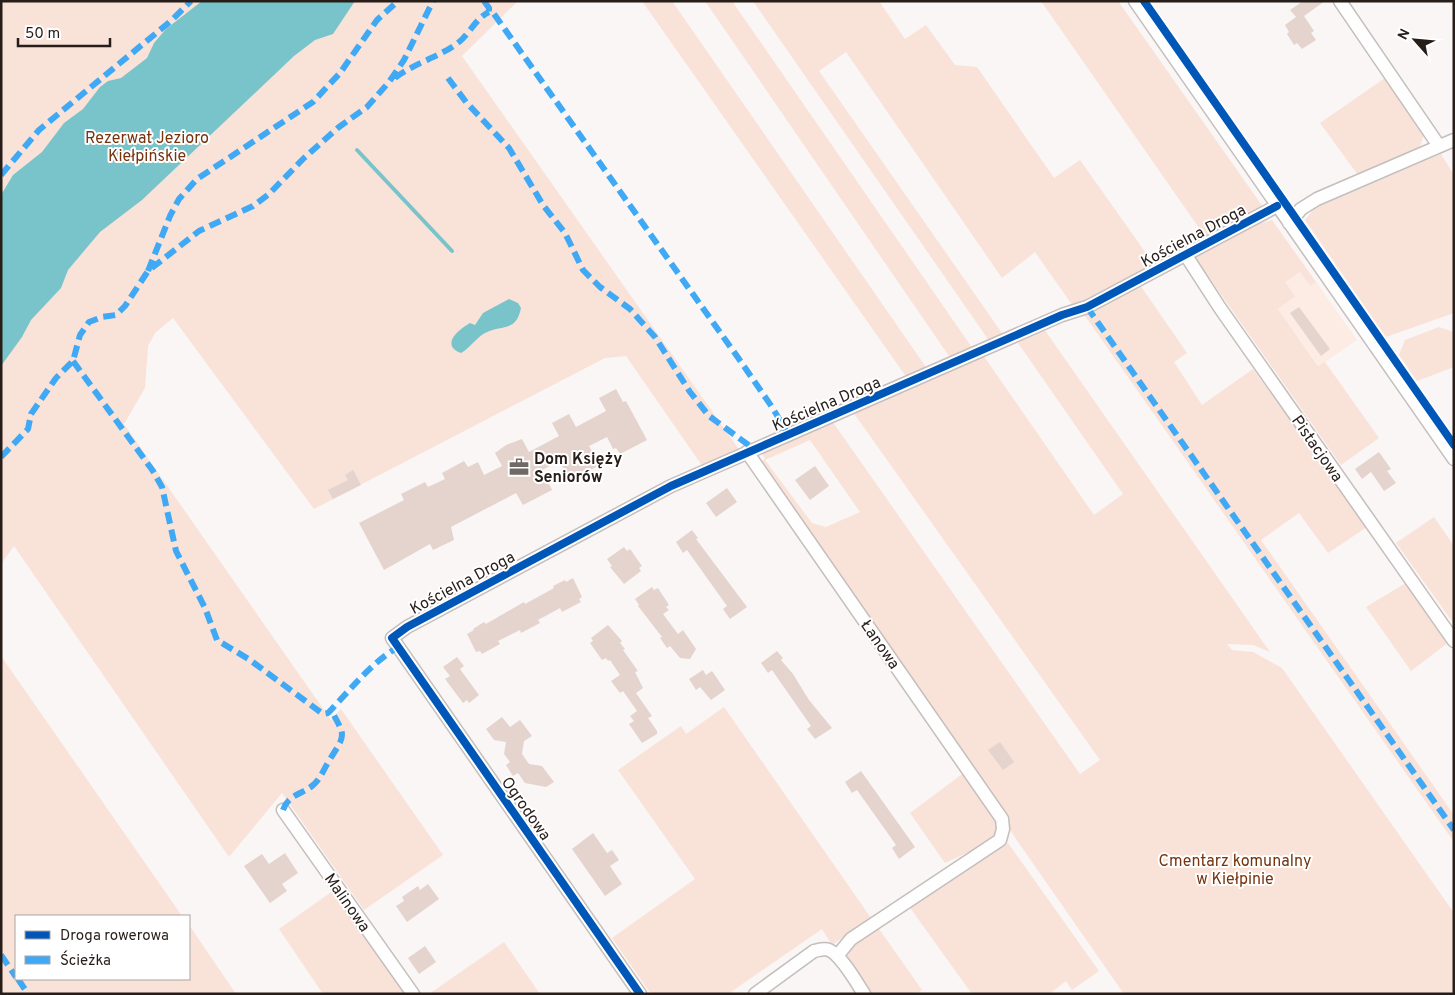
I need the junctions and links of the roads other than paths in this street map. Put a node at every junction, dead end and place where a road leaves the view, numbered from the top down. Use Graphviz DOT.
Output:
graph roads {
  1 [pos="1135,1"];
  2 [pos="1340,1"];
  3 [pos="1454,140"];
  4 [pos="1439,146"];
  5 [pos="1277,206"];
  6 [pos="1289,223"];
  7 [pos="1186,254"];
  8 [pos="746,452"];
  9 [pos="1454,459"];
  10 [pos="392,638"];
  11 [pos="1454,641"];
  12 [pos="283,810"];
  13 [pos="837,956"];
  14 [pos="413,994"];
  15 [pos="640,994"];
  16 [pos="756,994"];
  17 [pos="864,994"];
  1 -- 5 [label="street"];
  2 -- 4 [label="street"];
  3 -- 4 [label="street"];
  4 -- 6 [label="street"];
  5 -- 6 [label="street"];
  5 -- 7 [label="street, Kościelna Droga"];
  6 -- 9 [label="street"];
  7 -- 8 [label="street, Kościelna Droga"];
  7 -- 11 [label="street, Pistacjowa"];
  8 -- 10 [label="street, Kościelna Droga"];
  8 -- 13 [label="street, Łanowa"];
  10 -- 15 [label="street, Ogrodowa"];
  12 -- 14 [label="street, Malinowa"];
  13 -- 16 [label="street"];
  13 -- 17 [label="street"];
}
